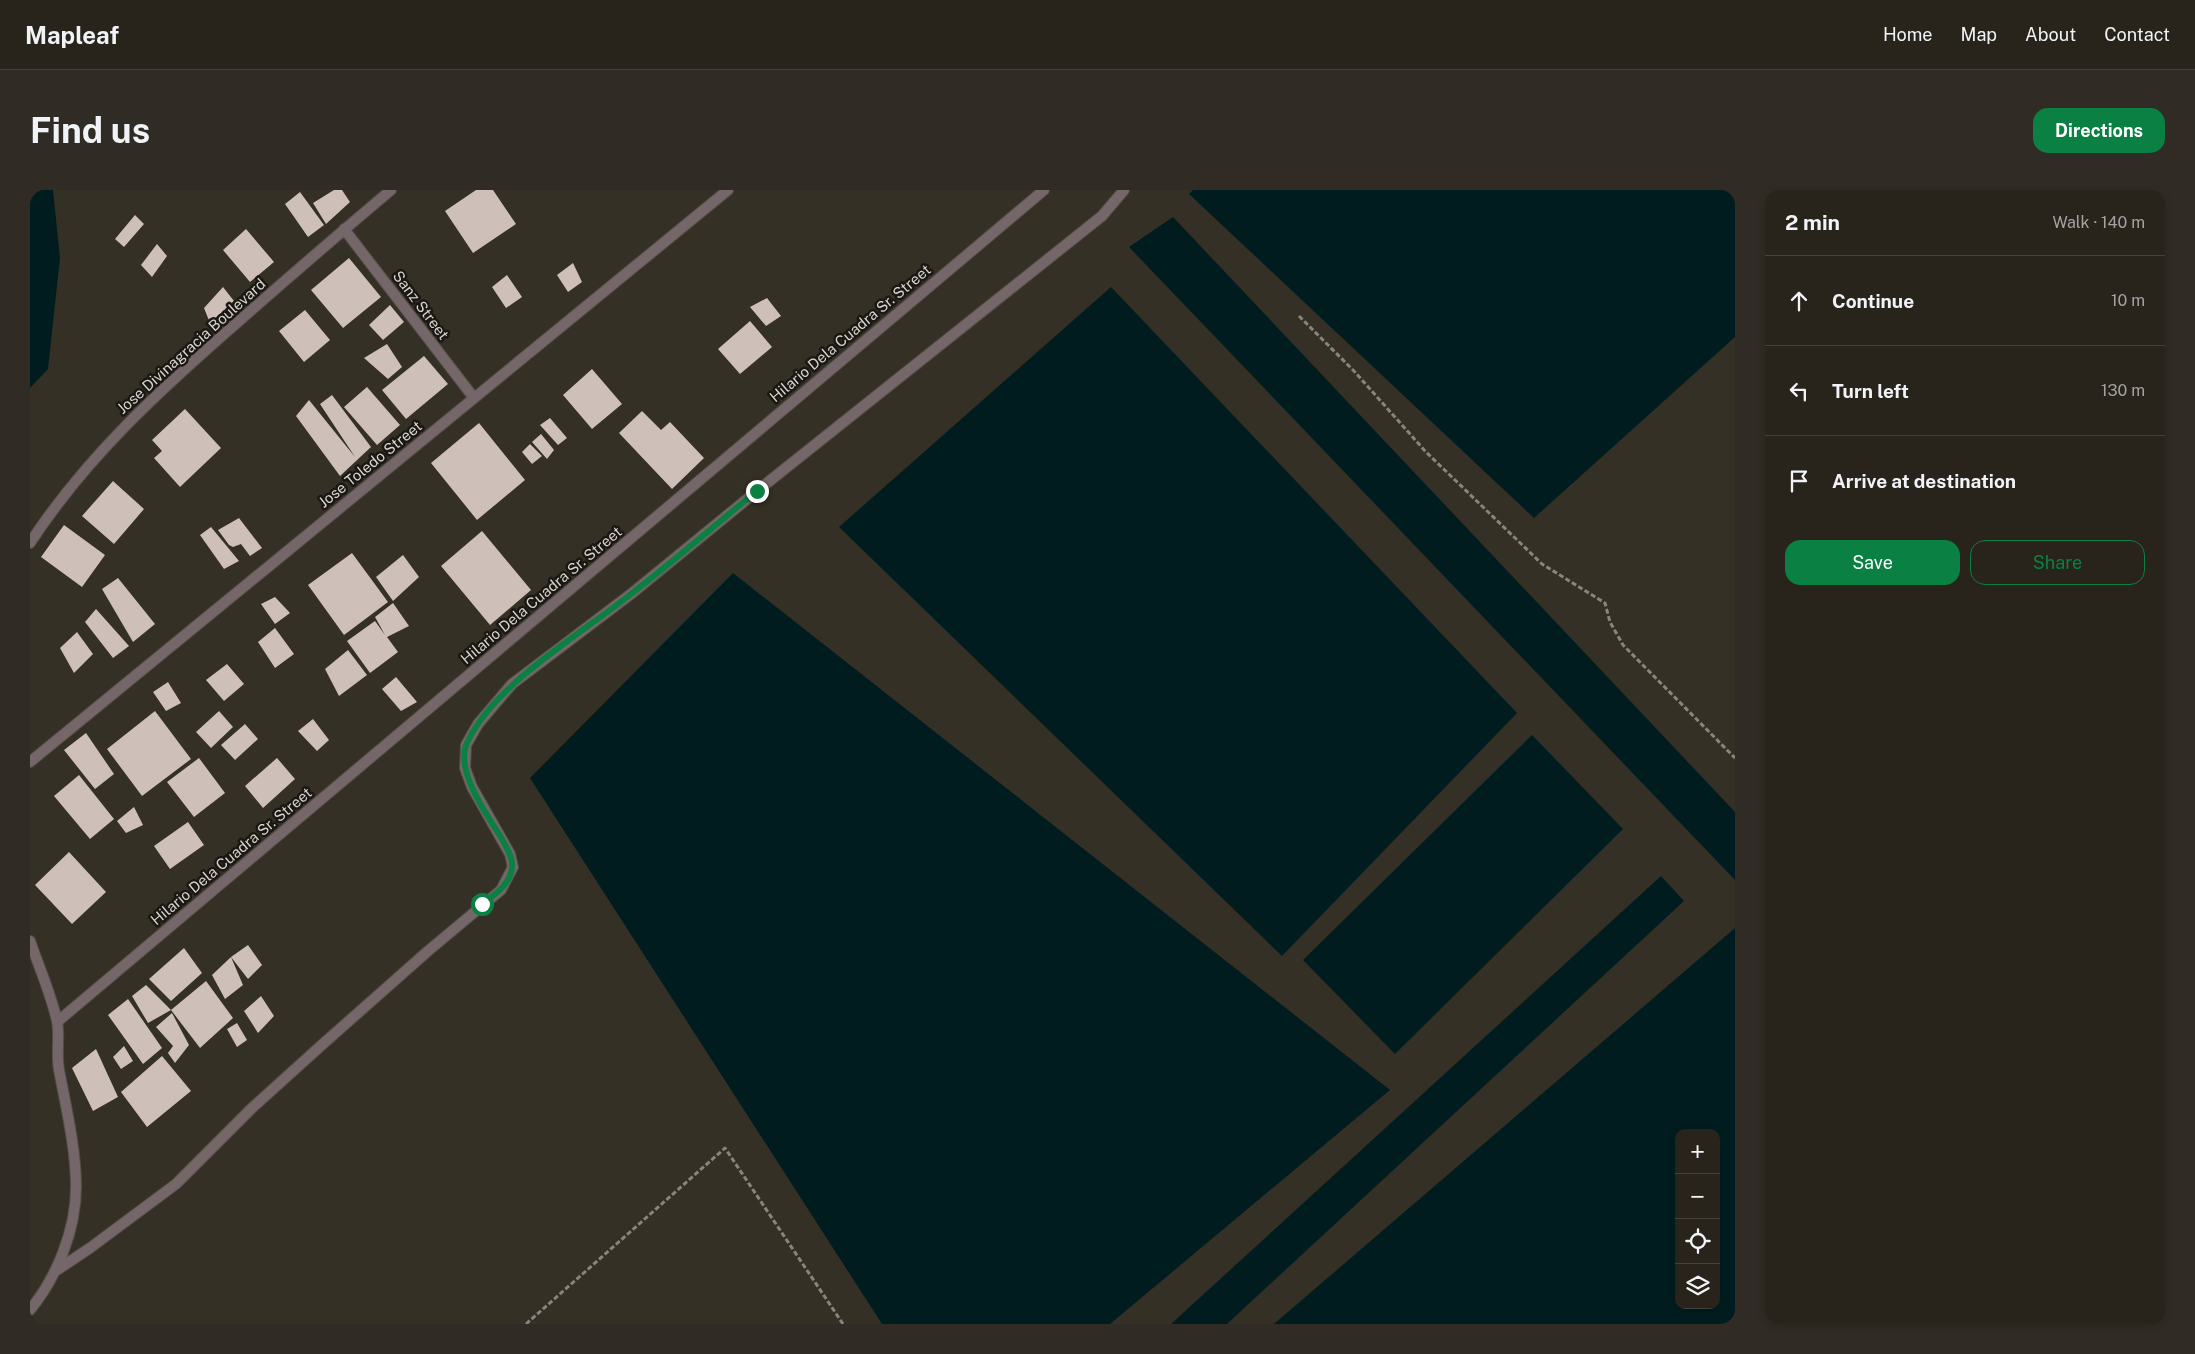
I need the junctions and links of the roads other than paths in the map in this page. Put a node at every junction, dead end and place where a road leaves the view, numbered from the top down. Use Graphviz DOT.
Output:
graph roads {
  1 [pos="391,190"];
  2 [pos="728,190"];
  3 [pos="1044,190"];
  4 [pos="1124,190"];
  5 [pos="344,229"];
  6 [pos="474,398"];
  7 [pos="30,543"];
  8 [pos="30,762"];
  9 [pos="30,941"];
  10 [pos="58,1022"];
  11 [pos="57,1270"];
  12 [pos="30,1310"];
  1 -- 5 [label="street, Jose Divinagracia Boulevard"];
  2 -- 6 [label="street, Jose Toledo Street"];
  3 -- 10 [label="street, Hilario Dela Cuadra Sr. Street"];
  4 -- 11 [label="street"];
  5 -- 6 [label="street, Sanz Street"];
  5 -- 7 [label="street, Jose Divinagracia Boulevard"];
  6 -- 8 [label="street, Jose Toledo Street"];
  9 -- 10 [label="street"];
  10 -- 11 [label="street"];
  11 -- 12 [label="street"];
}
